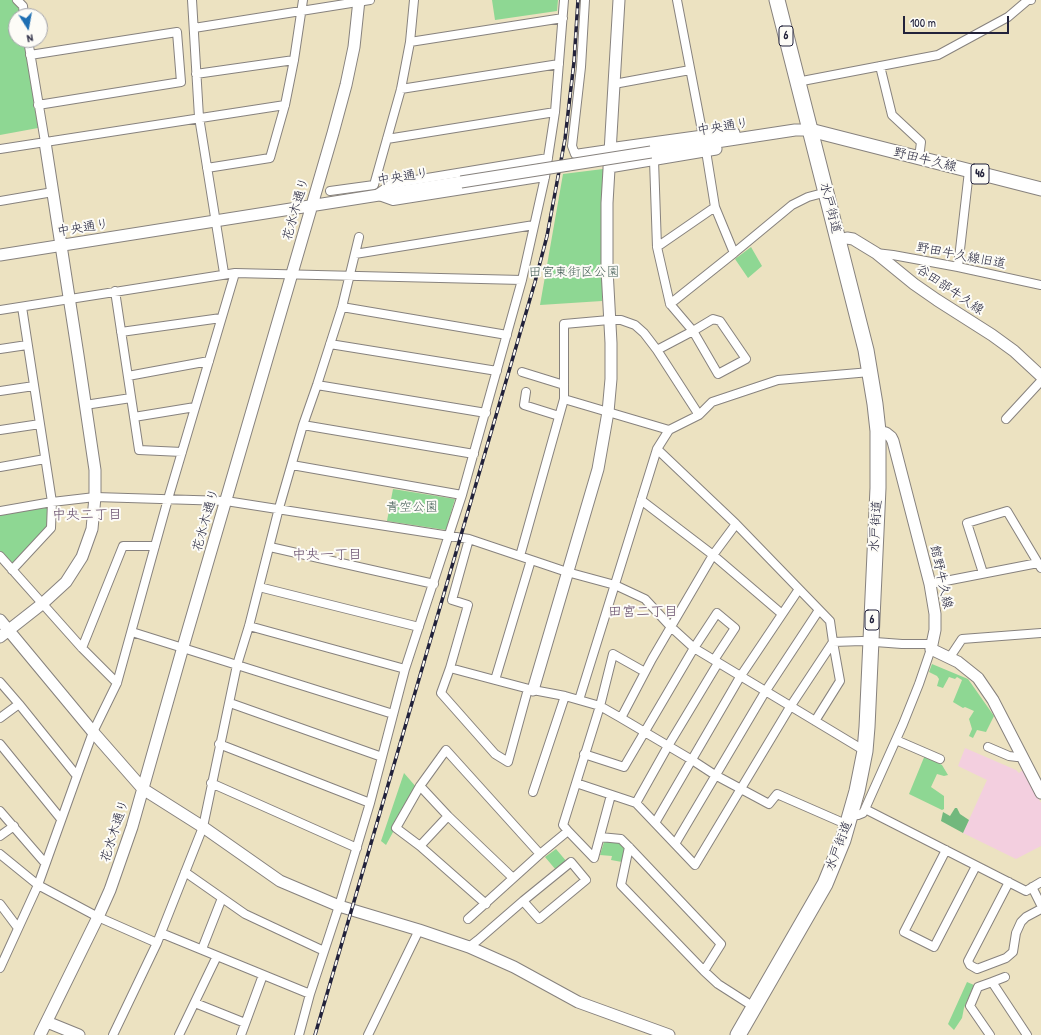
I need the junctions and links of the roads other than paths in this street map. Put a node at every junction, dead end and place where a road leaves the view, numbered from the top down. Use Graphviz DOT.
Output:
graph roads {
  1 [pos="17,0"];
  2 [pos="192,0"];
  3 [pos="303,0"];
  4 [pos="363,0"];
  5 [pos="414,0"];
  6 [pos="564,0"];
  7 [pos="586,0"];
  8 [pos="619,0"];
  9 [pos="677,0"];
  10 [pos="777,0"];
  11 [pos="1032,0"];
  12 [pos="23,8"];
  13 [pos="302,10"];
  14 [pos="563,18"];
  15 [pos="194,28"];
  16 [pos="410,42"];
  17 [pos="29,48"];
  18 [pos="30,55"];
  19 [pos="294,60"];
  20 [pos="559,64"];
  21 [pos="880,66"];
  22 [pos="690,70"];
  23 [pos="196,74"];
  24 [pos="797,82"];
  25 [pos="614,84"];
  26 [pos="401,90"];
  27 [pos="38,105"];
  28 [pos="285,105"];
  29 [pos="555,112"];
  30 [pos="199,117"];
  31 [pos="810,130"];
  32 [pos="703,136"];
  33 [pos="743,138"];
  34 [pos="387,139"];
  35 [pos="45,142"];
  36 [pos="0,149"];
  37 [pos="610,150"];
  38 [pos="706,151"];
  39 [pos="652,156"];
  40 [pos="548,158"];
  41 [pos="919,158"];
  42 [pos="608,167"];
  43 [pos="208,168"];
  44 [pos="969,171"];
  45 [pos="545,177"];
  46 [pos="1041,189"];
  47 [pos="330,191"];
  48 [pos="52,192"];
  49 [pos="827,192"];
  50 [pos="377,195"];
  51 [pos="0,201"];
  52 [pos="312,206"];
  53 [pos="715,207"];
  54 [pos="216,222"];
  55 [pos="534,225"];
  56 [pos="359,237"];
  57 [pos="839,240"];
  58 [pos="61,246"];
  59 [pos="657,247"];
  60 [pos="734,253"];
  61 [pos="876,253"];
  62 [pos="355,254"];
  63 [pos="0,255"];
  64 [pos="958,267"];
  65 [pos="224,273"];
  66 [pos="235,273"];
  67 [pos="293,274"];
  68 [pos="349,276"];
  69 [pos="522,280"];
  70 [pos="1041,285"];
  71 [pos="115,292"];
  72 [pos="69,299"];
  73 [pos="670,304"];
  74 [pos="22,307"];
  75 [pos="342,308"];
  76 [pos="0,310"];
  77 [pos="221,318"];
  78 [pos="609,320"];
  79 [pos="693,331"];
  80 [pos="121,332"];
  81 [pos="507,334"];
  82 [pos="330,344"];
  83 [pos="28,345"];
  84 [pos="0,349"];
  85 [pos="657,350"];
  86 [pos="209,361"];
  87 [pos="497,370"];
  88 [pos="522,372"];
  89 [pos="870,372"];
  90 [pos="128,376"];
  91 [pos="1041,376"];
  92 [pos="1041,381"];
  93 [pos="317,385"];
  94 [pos="564,385"];
  95 [pos="34,386"];
  96 [pos="0,391"];
  97 [pos="526,392"];
  98 [pos="131,398"];
  99 [pos="564,399"];
  100 [pos="85,405"];
  101 [pos="195,408"];
  102 [pos="608,412"];
  103 [pos="486,413"];
  104 [pos="699,415"];
  105 [pos="134,416"];
  106 [pos="559,416"];
  107 [pos="1006,419"];
  108 [pos="40,424"];
  109 [pos="303,426"];
  110 [pos="0,430"];
  111 [pos="669,430"];
  112 [pos="878,431"];
  113 [pos="657,449"];
  114 [pos="182,452"];
  115 [pos="474,454"];
  116 [pos="45,459"];
  117 [pos="292,465"];
  118 [pos="0,467"];
  119 [pos="462,495"];
  120 [pos="95,497"];
  121 [pos="168,499"];
  122 [pos="642,500"];
  123 [pos="226,501"];
  124 [pos="52,502"];
  125 [pos="280,508"];
  126 [pos="0,511"];
  127 [pos="736,524"];
  128 [pos="450,536"];
  129 [pos="469,539"];
  130 [pos="155,546"];
  131 [pos="270,547"];
  132 [pos="713,555"];
  133 [pos="0,556"];
  134 [pos="520,556"];
  135 [pos="531,560"];
  136 [pos="1040,565"];
  137 [pos="12,570"];
  138 [pos="567,572"];
  139 [pos="983,573"];
  140 [pos="434,584"];
  141 [pos="930,584"];
  142 [pos="615,585"];
  143 [pos="259,587"];
  144 [pos="798,589"];
  145 [pos="42,604"];
  146 [pos="819,610"];
  147 [pos="782,614"];
  148 [pos="0,620"];
  149 [pos="249,626"];
  150 [pos="419,627"];
  151 [pos="671,627"];
  152 [pos="132,632"];
  153 [pos="1041,633"];
  154 [pos="4,634"];
  155 [pos="833,642"];
  156 [pos="870,642"];
  157 [pos="183,647"];
  158 [pos="932,647"];
  159 [pos="82,648"];
  160 [pos="694,648"];
  161 [pos="950,657"];
  162 [pos="716,662"];
  163 [pos="237,665"];
  164 [pos="450,668"];
  165 [pos="405,669"];
  166 [pos="645,672"];
  167 [pos="740,677"];
  168 [pos="494,680"];
  169 [pos="0,682"];
  170 [pos="117,683"];
  171 [pos="530,690"];
  172 [pos="765,692"];
  173 [pos="565,696"];
  174 [pos="580,700"];
  175 [pos="19,704"];
  176 [pos="230,704"];
  177 [pos="600,706"];
  178 [pos="790,707"];
  179 [pos="393,714"];
  180 [pos="0,718"];
  181 [pos="621,718"];
  182 [pos="815,721"];
  183 [pos="93,732"];
  184 [pos="645,732"];
  185 [pos="896,740"];
  186 [pos="0,744"];
  187 [pos="219,744"];
  188 [pos="668,746"];
  189 [pos="988,747"];
  190 [pos="865,751"];
  191 [pos="584,754"];
  192 [pos="1022,755"];
  193 [pos="382,757"];
  194 [pos="940,759"];
  195 [pos="692,760"];
  196 [pos="715,775"];
  197 [pos="77,776"];
  198 [pos="211,783"];
  199 [pos="576,783"];
  200 [pos="420,786"];
  201 [pos="143,789"];
  202 [pos="742,789"];
  203 [pos="533,792"];
  204 [pos="1041,793"];
  205 [pos="611,796"];
  206 [pos="370,803"];
  207 [pos="636,803"];
  208 [pos="0,810"];
  209 [pos="865,810"];
  210 [pos="448,816"];
  211 [pos="61,818"];
  212 [pos="849,820"];
  213 [pos="655,823"];
  214 [pos="14,826"];
  215 [pos="203,827"];
  216 [pos="568,831"];
  217 [pos="0,836"];
  218 [pos="600,837"];
  219 [pos="675,844"];
  220 [pos="420,846"];
  221 [pos="629,847"];
  222 [pos="357,848"];
  223 [pos="946,850"];
  224 [pos="0,854"];
  225 [pos="540,854"];
  226 [pos="45,863"];
  227 [pos="976,866"];
  228 [pos="185,872"];
  229 [pos="513,878"];
  230 [pos="1008,882"];
  231 [pos="1041,882"];
  232 [pos="38,885"];
  233 [pos="1032,887"];
  234 [pos="222,898"];
  235 [pos="523,902"];
  236 [pos="0,904"];
  237 [pos="486,904"];
  238 [pos="1041,904"];
  239 [pos="340,906"];
  240 [pos="1041,909"];
  241 [pos="98,917"];
  242 [pos="468,919"];
  243 [pos="18,928"];
  244 [pos="420,930"];
  245 [pos="161,933"];
  246 [pos="157,943"];
  247 [pos="469,947"];
  248 [pos="202,949"];
  249 [pos="324,951"];
  250 [pos="2,955"];
  251 [pos="217,956"];
  252 [pos="0,968"];
  253 [pos="704,971"];
  254 [pos="263,975"];
  255 [pos="1005,977"];
  256 [pos="992,982"];
  257 [pos="310,994"];
  258 [pos="195,1002"];
  259 [pos="754,1007"];
  260 [pos="47,1022"];
  261 [pos="245,1023"];
  262 [pos="40,1035"];
  263 [pos="79,1035"];
  264 [pos="113,1035"];
  265 [pos="179,1035"];
  266 [pos="241,1035"];
  267 [pos="298,1035"];
  268 [pos="368,1035"];
  269 [pos="669,1035"];
  270 [pos="738,1035"];
  271 [pos="990,1035"];
  272 [pos="1028,1035"];
  1 -- 12 [label="street"];
  2 -- 15 [label="street"];
  3 -- 13 [label="street"];
  4 -- 13 [label="street"];
  4 -- 52 [label="street, 花水木通り"];
  5 -- 16 [label="street"];
  6 -- 14 [label="street"];
  7 -- 37 [label="street"];
  8 -- 25 [label="street"];
  9 -- 22 [label="street"];
  10 -- 24 [label="highway, 水戸街道 / 6"];
  11 -- 21 [label="street"];
  13 -- 15 [label="street"];
  13 -- 19 [label="street"];
  14 -- 16 [label="street"];
  14 -- 20 [label="street"];
  15 -- 23 [label="street"];
  16 -- 26 [label="street"];
  17 -- 18 [label="street"];
  18 -- 27 [label="street"];
  18 -- 27 [label="street"];
  19 -- 23 [label="street"];
  19 -- 28 [label="street"];
  20 -- 26 [label="street"];
  20 -- 29 [label="street"];
  21 -- 24 [label="street"];
  21 -- 41 [label="street"];
  22 -- 25 [label="street"];
  22 -- 32 [label="street"];
  23 -- 30 [label="street"];
  24 -- 31 [label="highway, 水戸街道 / 6"];
  25 -- 37 [label="street"];
  26 -- 34 [label="street"];
  27 -- 35 [label="street"];
  28 -- 30 [label="street"];
  28 -- 43 [label="street"];
  29 -- 34 [label="street"];
  29 -- 40 [label="street"];
  30 -- 35 [label="street"];
  30 -- 43 [label="street"];
  31 -- 33 [label="street, 中央通り"];
  31 -- 41 [label="main road, 野田牛久線 / 46"];
  31 -- 49 [label="highway, 水戸街道 / 6"];
  32 -- 33 [label="street"];
  32 -- 37 [label="street"];
  33 -- 38 [label="street"];
  33 -- 39 [label="street, 中央通り"];
  34 -- 47 [label="street"];
  35 -- 36 [label="street"];
  35 -- 48 [label="street"];
  37 -- 42 [label="street"];
  38 -- 39 [label="street"];
  38 -- 53 [label="street"];
  39 -- 42 [label="street"];
  39 -- 50 [label="street, 中央通り, bridge"];
  39 -- 59 [label="street"];
  40 -- 45 [label="street"];
  40 -- 50 [label="street"];
  41 -- 44 [label="main road, 野田牛久線 / 46"];
  42 -- 78 [label="street"];
  43 -- 54 [label="street"];
  44 -- 46 [label="main road, 野田牛久線 / 46"];
  44 -- 64 [label="street"];
  45 -- 50 [label="street"];
  45 -- 55 [label="street"];
  48 -- 51 [label="street"];
  48 -- 58 [label="street"];
  49 -- 57 [label="highway, 水戸街道 / 6"];
  49 -- 60 [label="street"];
  50 -- 52 [label="street, 中央通り"];
  52 -- 54 [label="street, 中央通り"];
  52 -- 67 [label="street, 花水木通り"];
  53 -- 59 [label="street"];
  53 -- 60 [label="street"];
  54 -- 58 [label="street, 中央通り"];
  54 -- 65 [label="street"];
  55 -- 62 [label="street"];
  55 -- 69 [label="street"];
  56 -- 62 [label="street"];
  57 -- 61 [label="street, 谷田部牛久線"];
  57 -- 89 [label="highway, 水戸街道 / 6"];
  58 -- 63 [label="street, 中央通り"];
  58 -- 72 [label="street"];
  59 -- 73 [label="street"];
  60 -- 73 [label="street"];
  61 -- 64 [label="street, 野田牛久線旧道"];
  61 -- 91 [label="street, 谷田部牛久線"];
  62 -- 68 [label="street"];
  64 -- 70 [label="street, 野田牛久線旧道"];
  65 -- 66 [label="street"];
  65 -- 71 [label="street"];
  66 -- 67 [label="street"];
  66 -- 77 [label="street"];
  67 -- 68 [label="street"];
  67 -- 123 [label="street, 花水木通り"];
  68 -- 69 [label="street"];
  68 -- 75 [label="street"];
  69 -- 81 [label="street"];
  71 -- 72 [label="street"];
  71 -- 80 [label="street"];
  72 -- 74 [label="street"];
  72 -- 100 [label="street"];
  73 -- 79 [label="street"];
  74 -- 76 [label="street"];
  74 -- 83 [label="street"];
  75 -- 81 [label="street"];
  75 -- 82 [label="street"];
  77 -- 80 [label="street"];
  77 -- 86 [label="street"];
  78 -- 85 [label="street"];
  78 -- 94 [label="street"];
  78 -- 102 [label="street"];
  79 -- 79 [label="street"];
  79 -- 85 [label="street"];
  80 -- 90 [label="street"];
  81 -- 87 [label="street"];
  82 -- 87 [label="street"];
  82 -- 93 [label="street"];
  83 -- 84 [label="street"];
  83 -- 95 [label="street"];
  85 -- 104 [label="street"];
  86 -- 90 [label="street"];
  86 -- 101 [label="street"];
  87 -- 103 [label="street"];
  88 -- 94 [label="street"];
  89 -- 104 [label="street"];
  89 -- 112 [label="highway, 水戸街道 / 6"];
  90 -- 98 [label="street"];
  92 -- 107 [label="street"];
  93 -- 103 [label="street"];
  93 -- 109 [label="street"];
  94 -- 99 [label="street"];
  95 -- 96 [label="street"];
  95 -- 108 [label="street"];
  97 -- 106 [label="street"];
  98 -- 100 [label="street"];
  98 -- 105 [label="street"];
  99 -- 102 [label="street"];
  99 -- 106 [label="street"];
  100 -- 120 [label="street"];
  101 -- 105 [label="street"];
  101 -- 114 [label="street"];
  102 -- 111 [label="street"];
  102 -- 138 [label="street"];
  103 -- 115 [label="street"];
  104 -- 111 [label="street"];
  105 -- 114 [label="street"];
  106 -- 134 [label="street"];
  108 -- 110 [label="street"];
  108 -- 116 [label="street"];
  109 -- 115 [label="street"];
  109 -- 117 [label="street"];
  111 -- 113 [label="street"];
  112 -- 141 [label="street, 館野牛久線"];
  112 -- 156 [label="highway, 水戸街道 / 6"];
  113 -- 122 [label="street"];
  113 -- 127 [label="street"];
  114 -- 121 [label="street"];
  115 -- 119 [label="street"];
  116 -- 118 [label="street"];
  116 -- 124 [label="street"];
  117 -- 119 [label="street"];
  117 -- 125 [label="street"];
  119 -- 128 [label="street"];
  120 -- 121 [label="street"];
  120 -- 124 [label="street"];
  120 -- 145 [label="street"];
  121 -- 123 [label="street"];
  121 -- 130 [label="street"];
  122 -- 132 [label="street"];
  122 -- 142 [label="street"];
  123 -- 125 [label="street"];
  123 -- 157 [label="street, 花水木通り"];
  124 -- 126 [label="street"];
  124 -- 137 [label="street"];
  125 -- 128 [label="street"];
  125 -- 131 [label="street"];
  127 -- 132 [label="street"];
  127 -- 144 [label="street"];
  128 -- 129 [label="street"];
  128 -- 140 [label="street"];
  129 -- 134 [label="street"];
  129 -- 164 [label="street"];
  130 -- 152 [label="street"];
  130 -- 159 [label="street"];
  131 -- 140 [label="street"];
  131 -- 143 [label="street"];
  132 -- 147 [label="street"];
  132 -- 151 [label="street"];
  133 -- 137 [label="street"];
  134 -- 135 [label="street"];
  135 -- 138 [label="street"];
  135 -- 168 [label="street"];
  136 -- 139 [label="street"];
  136 -- 139 [label="street"];
  137 -- 145 [label="street"];
  138 -- 142 [label="street"];
  138 -- 171 [label="street"];
  139 -- 141 [label="street"];
  140 -- 150 [label="street"];
  141 -- 158 [label="street, 館野牛久線"];
  142 -- 151 [label="street"];
  142 -- 174 [label="street"];
  143 -- 149 [label="street"];
  143 -- 150 [label="street"];
  144 -- 146 [label="street"];
  144 -- 147 [label="street"];
  145 -- 154 [label="street"];
  145 -- 159 [label="street"];
  146 -- 155 [label="street"];
  146 -- 172 [label="street"];
  147 -- 167 [label="street"];
  148 -- 154 [label="street"];
  149 -- 163 [label="street"];
  149 -- 165 [label="street"];
  150 -- 165 [label="street"];
  151 -- 160 [label="street"];
  151 -- 166 [label="street"];
  152 -- 157 [label="street"];
  152 -- 170 [label="street"];
  153 -- 161 [label="street"];
  154 -- 183 [label="street"];
  155 -- 156 [label="street"];
  155 -- 178 [label="street"];
  155 -- 182 [label="street"];
  156 -- 158 [label="street"];
  156 -- 190 [label="highway, 水戸街道 / 6"];
  157 -- 163 [label="street"];
  157 -- 201 [label="street, 花水木通り"];
  158 -- 161 [label="street"];
  158 -- 185 [label="street"];
  159 -- 170 [label="street"];
  160 -- 162 [label="street"];
  160 -- 162 [label="street"];
  160 -- 184 [label="street"];
  161 -- 192 [label="street"];
  162 -- 167 [label="street"];
  162 -- 188 [label="street"];
  163 -- 176 [label="street"];
  163 -- 179 [label="street"];
  164 -- 168 [label="street"];
  164 -- 171 [label="street"];
  165 -- 179 [label="street"];
  166 -- 177 [label="street"];
  166 -- 181 [label="street"];
  167 -- 172 [label="street"];
  167 -- 195 [label="street"];
  168 -- 171 [label="street"];
  169 -- 175 [label="street"];
  170 -- 183 [label="street"];
  171 -- 173 [label="street"];
  172 -- 178 [label="street"];
  172 -- 196 [label="street"];
  173 -- 174 [label="street"];
  173 -- 203 [label="street"];
  174 -- 177 [label="street"];
  175 -- 180 [label="street"];
  175 -- 197 [label="street"];
  176 -- 187 [label="street"];
  176 -- 193 [label="street"];
  177 -- 181 [label="street"];
  177 -- 191 [label="street"];
  178 -- 182 [label="street"];
  178 -- 202 [label="street"];
  179 -- 193 [label="street"];
  181 -- 184 [label="street"];
  182 -- 190 [label="street"];
  183 -- 197 [label="street"];
  183 -- 201 [label="street"];
  184 -- 188 [label="street"];
  184 -- 191 [label="street"];
  185 -- 194 [label="street"];
  185 -- 209 [label="street"];
  186 -- 211 [label="street"];
  187 -- 198 [label="street"];
  187 -- 206 [label="street"];
  188 -- 195 [label="street"];
  188 -- 207 [label="street"];
  189 -- 192 [label="street"];
  190 -- 212 [label="highway, 水戸街道 / 6"];
  191 -- 199 [label="street"];
  192 -- 204 [label="street"];
  193 -- 206 [label="street"];
  195 -- 196 [label="street"];
  195 -- 213 [label="street"];
  196 -- 202 [label="street"];
  196 -- 219 [label="street"];
  197 -- 211 [label="street"];
  198 -- 215 [label="street"];
  198 -- 222 [label="street"];
  199 -- 205 [label="street"];
  199 -- 216 [label="street"];
  200 -- 210 [label="street"];
  200 -- 220 [label="street"];
  200 -- 225 [label="street"];
  201 -- 215 [label="street"];
  201 -- 241 [label="street, 花水木通り"];
  202 -- 212 [label="street"];
  202 -- 219 [label="street"];
  205 -- 207 [label="street"];
  205 -- 218 [label="street"];
  206 -- 222 [label="street"];
  207 -- 213 [label="street"];
  208 -- 214 [label="street"];
  209 -- 212 [label="street"];
  209 -- 223 [label="street"];
  210 -- 220 [label="street"];
  210 -- 229 [label="street"];
  211 -- 226 [label="street"];
  212 -- 259 [label="highway, 水戸街道 / 6"];
  213 -- 219 [label="street"];
  214 -- 217 [label="street"];
  214 -- 226 [label="street"];
  215 -- 228 [label="street"];
  215 -- 239 [label="street"];
  216 -- 218 [label="street"];
  216 -- 225 [label="street"];
  218 -- 221 [label="street"];
  220 -- 237 [label="street"];
  221 -- 253 [label="street"];
  221 -- 253 [label="street"];
  222 -- 239 [label="street"];
  223 -- 227 [label="street"];
  223 -- 227 [label="street"];
  224 -- 232 [label="street"];
  225 -- 229 [label="street"];
  226 -- 232 [label="street"];
  227 -- 230 [label="street"];
  228 -- 234 [label="street"];
  228 -- 245 [label="street"];
  229 -- 237 [label="street"];
  230 -- 233 [label="street"];
  230 -- 240 [label="street"];
  231 -- 233 [label="street"];
  232 -- 241 [label="street"];
  232 -- 243 [label="street"];
  233 -- 238 [label="street"];
  234 -- 248 [label="street"];
  234 -- 249 [label="street"];
  235 -- 235 [label="street"];
  235 -- 247 [label="street"];
  236 -- 243 [label="street"];
  237 -- 242 [label="street"];
  239 -- 244 [label="street"];
  239 -- 249 [label="street"];
  241 -- 246 [label="street"];
  241 -- 260 [label="street, 花水木通り"];
  243 -- 250 [label="street"];
  244 -- 247 [label="street"];
  244 -- 268 [label="street"];
  245 -- 246 [label="street"];
  245 -- 248 [label="street"];
  246 -- 264 [label="street"];
  247 -- 269 [label="street"];
  248 -- 251 [label="street"];
  249 -- 257 [label="street"];
  250 -- 252 [label="street"];
  251 -- 254 [label="street"];
  251 -- 258 [label="street"];
  253 -- 259 [label="street"];
  254 -- 257 [label="street"];
  254 -- 261 [label="street"];
  255 -- 256 [label="street"];
  256 -- 271 [label="street"];
  256 -- 272 [label="street"];
  257 -- 267 [label="street"];
  258 -- 261 [label="street"];
  258 -- 265 [label="street"];
  259 -- 270 [label="highway, 水戸街道 / 6"];
  260 -- 262 [label="street, 花水木通り"];
  260 -- 263 [label="street"];
  261 -- 266 [label="street"];
}
